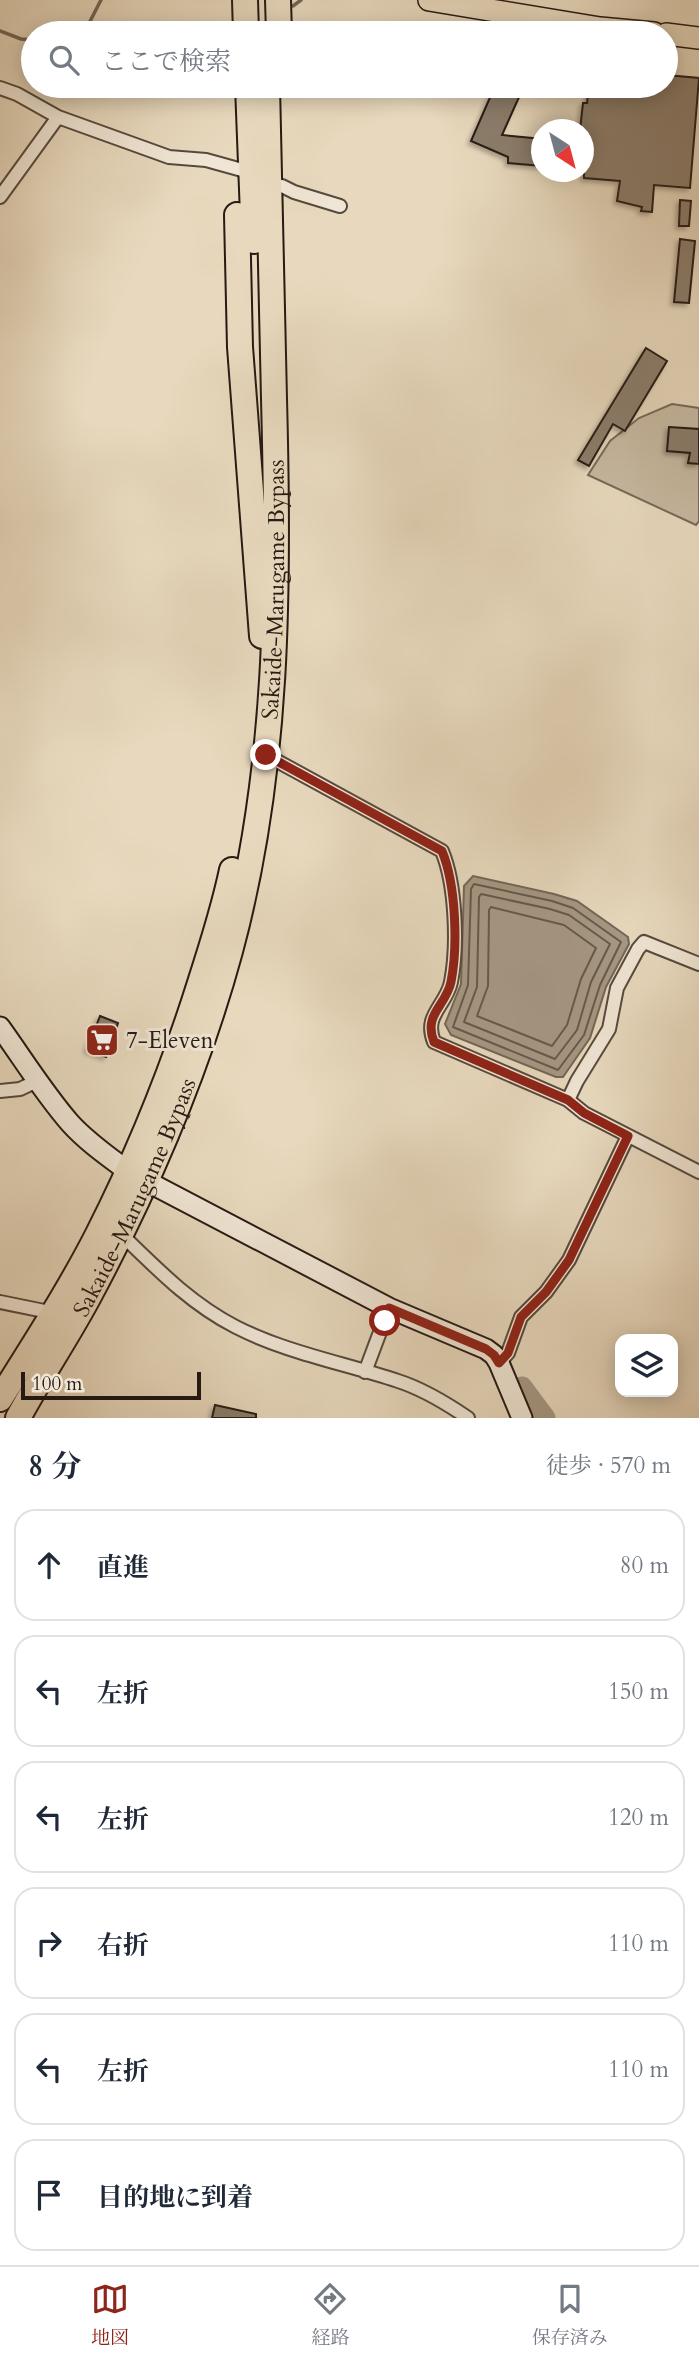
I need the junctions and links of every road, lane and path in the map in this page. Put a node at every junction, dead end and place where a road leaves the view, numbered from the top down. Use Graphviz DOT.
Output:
graph roads {
  1 [pos="234,0"];
  2 [pos="245,0"];
  3 [pos="263,0"];
  4 [pos="278,0"];
  5 [pos="429,0"];
  6 [pos="234,21"];
  7 [pos="246,21"];
  8 [pos="264,21"];
  9 [pos="279,21"];
  10 [pos="557,21"];
  11 [pos="678,35"];
  12 [pos="699,38"];
  13 [pos="0,88"];
  14 [pos="21,96"];
  15 [pos="24,98"];
  16 [pos="236,98"];
  17 [pos="266,98"];
  18 [pos="266,98"];
  19 [pos="268,98"];
  20 [pos="58,117"];
  21 [pos="239,168"];
  22 [pos="284,187"];
  23 [pos="0,197"];
  24 [pos="340,206"];
  25 [pos="262,637"];
  26 [pos="272,704"];
  27 [pos="266,755"];
  28 [pos="699,964"];
  29 [pos="3,1037"];
  30 [pos="37,1082"];
  31 [pos="0,1091"];
  32 [pos="568,1100"];
  33 [pos="628,1136"];
  34 [pos="699,1172"];
  35 [pos="138,1176"];
  36 [pos="121,1234"];
  37 [pos="0,1302"];
  38 [pos="389,1308"];
  39 [pos="54,1312"];
  40 [pos="499,1363"];
  41 [pos="365,1372"];
  42 [pos="0,1399"];
  43 [pos="18,1418"];
  44 [pos="468,1418"];
  45 [pos="522,1418"];
  1 -- 6 [label="highway"];
  2 -- 7 [label="highway"];
  3 -- 8 [label="highway"];
  4 -- 9 [label="highway"];
  5 -- 10 [label="main road"];
  11 -- 12 [label="main road"];
  13 -- 14 [label="street"];
  15 -- 20 [label="street"];
  16 -- 21 [label="highway"];
  17 -- 25 [label="highway, Sakaide-Marugame Bypass"];
  18 -- 26 [label="highway, Sakaide-Marugame Bypass"];
  19 -- 22 [label="highway"];
  20 -- 21 [label="street"];
  20 -- 23 [label="street"];
  21 -- 25 [label="highway"];
  22 -- 24 [label="street"];
  22 -- 26 [label="highway"];
  25 -- 35 [label="highway, Sakaide-Marugame Bypass"];
  26 -- 27 [label="highway, Sakaide-Marugame Bypass"];
  27 -- 32 [label="street"];
  27 -- 35 [label="highway, Sakaide-Marugame Bypass"];
  28 -- 32 [label="street"];
  29 -- 30 [label="street"];
  30 -- 31 [label="street"];
  30 -- 35 [label="street"];
  32 -- 33 [label="street"];
  33 -- 34 [label="street"];
  33 -- 40 [label="street"];
  35 -- 36 [label="highway, Sakaide-Marugame Bypass"];
  35 -- 38 [label="street"];
  35 -- 39 [label="highway, Sakaide-Marugame Bypass"];
  36 -- 41 [label="street"];
  36 -- 43 [label="highway, Sakaide-Marugame Bypass"];
  37 -- 39 [label="street"];
  38 -- 40 [label="street"];
  38 -- 41 [label="street"];
  39 -- 42 [label="highway, Sakaide-Marugame Bypass"];
  40 -- 45 [label="street"];
  41 -- 44 [label="street"];
}
